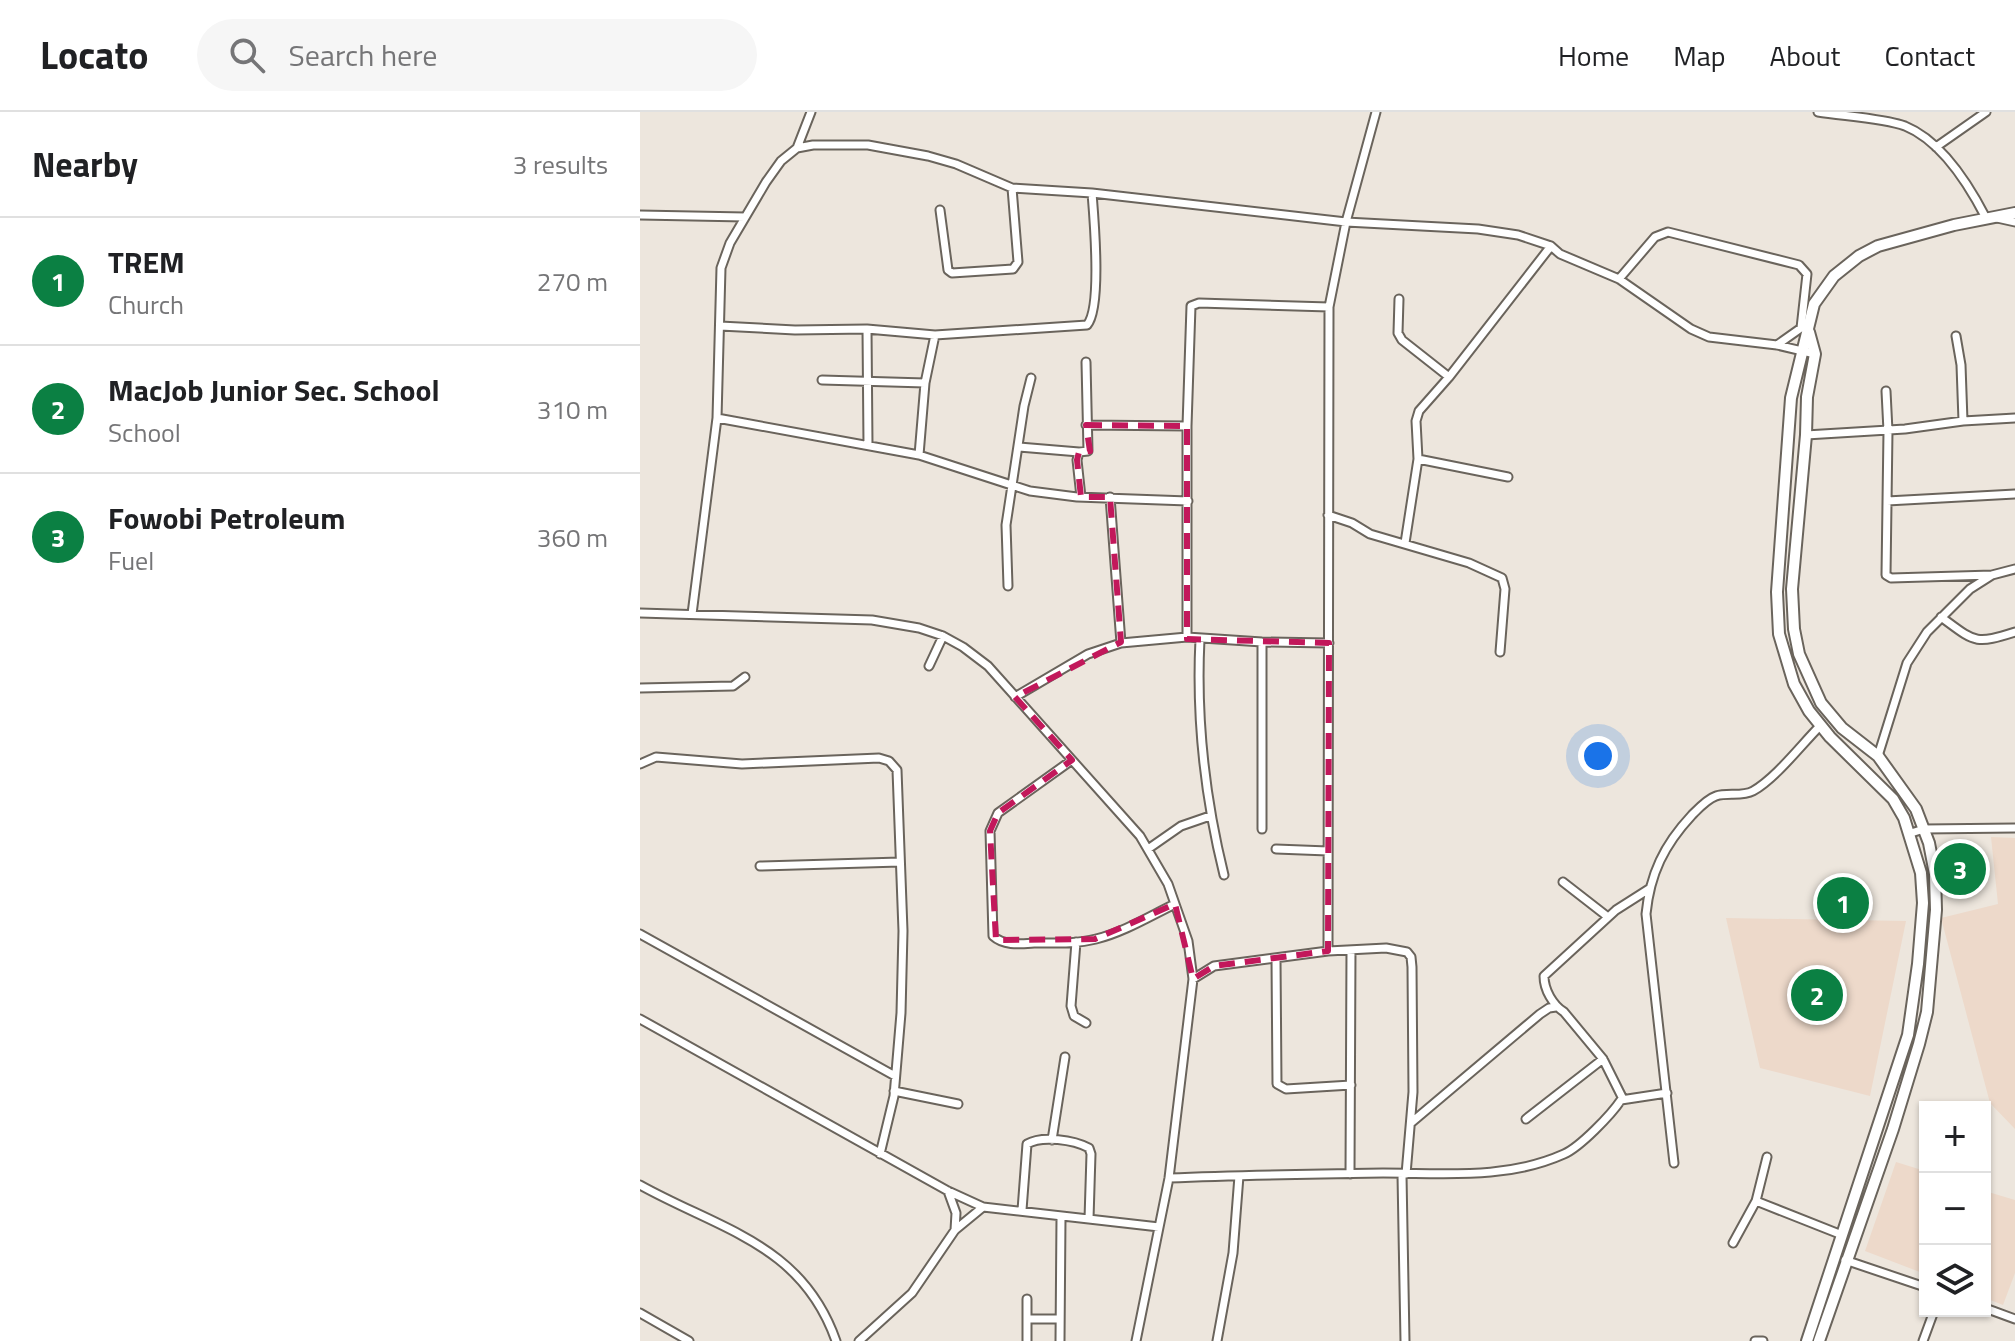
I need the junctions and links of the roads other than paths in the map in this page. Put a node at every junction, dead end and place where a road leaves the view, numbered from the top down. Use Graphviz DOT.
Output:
graph roads {
  1 [pos="811,112"];
  2 [pos="1376,112"];
  3 [pos="1818,112"];
  4 [pos="1986,112"];
  5 [pos="1936,147"];
  6 [pos="797,148"];
  7 [pos="1012,188"];
  8 [pos="1092,193"];
  9 [pos="940,210"];
  10 [pos="2015,213"];
  11 [pos="640,215"];
  12 [pos="745,217"];
  13 [pos="1991,218"];
  14 [pos="1346,222"];
  15 [pos="2015,222"];
  16 [pos="1551,246"];
  17 [pos="1619,279"];
  18 [pos="1399,299"];
  19 [pos="1329,307"];
  20 [pos="720,326"];
  21 [pos="867,329"];
  22 [pos="1809,330"];
  23 [pos="935,335"];
  24 [pos="1956,336"];
  25 [pos="1777,345"];
  26 [pos="1802,352"];
  27 [pos="1815,354"];
  28 [pos="1086,362"];
  29 [pos="1449,377"];
  30 [pos="1031,378"];
  31 [pos="822,380"];
  32 [pos="867,380"];
  33 [pos="925,383"];
  34 [pos="1886,391"];
  35 [pos="717,418"];
  36 [pos="2015,418"];
  37 [pos="1963,421"];
  38 [pos="1086,425"];
  39 [pos="1187,426"];
  40 [pos="1888,431"];
  41 [pos="1806,435"];
  42 [pos="868,445"];
  43 [pos="1019,447"];
  44 [pos="1079,452"];
  45 [pos="919,455"];
  46 [pos="1418,459"];
  47 [pos="1508,477"];
  48 [pos="1013,485"];
  49 [pos="2015,494"];
  50 [pos="1081,497"];
  51 [pos="1110,497"];
  52 [pos="1188,501"];
  53 [pos="1887,501"];
  54 [pos="1328,515"];
  55 [pos="1405,543"];
  56 [pos="2015,569"];
  57 [pos="1992,575"];
  58 [pos="1008,586"];
  59 [pos="640,613"];
  60 [pos="692,614"];
  61 [pos="1941,617"];
  62 [pos="2015,632"];
  63 [pos="943,636"];
  64 [pos="1187,637"];
  65 [pos="1200,639"];
  66 [pos="1262,642"];
  67 [pos="1121,643"];
  68 [pos="1329,643"];
  69 [pos="1500,652"];
  70 [pos="929,666"];
  71 [pos="745,677"];
  72 [pos="640,688"];
  73 [pos="1015,697"];
  74 [pos="1820,726"];
  75 [pos="1878,756"];
  76 [pos="1072,760"];
  77 [pos="640,764"];
  78 [pos="1210,816"];
  79 [pos="2015,828"];
  80 [pos="1262,829"];
  81 [pos="1924,829"];
  82 [pos="1911,833"];
  83 [pos="1148,849"];
  84 [pos="1276,849"];
  85 [pos="1328,851"];
  86 [pos="900,862"];
  87 [pos="760,866"];
  88 [pos="1224,875"];
  89 [pos="1563,882"];
  90 [pos="1649,889"];
  91 [pos="1175,904"];
  92 [pos="1608,917"];
  93 [pos="640,934"];
  94 [pos="1076,942"];
  95 [pos="1351,950"];
  96 [pos="1328,951"];
  97 [pos="1276,959"];
  98 [pos="1193,979"];
  99 [pos="1556,1007"];
  100 [pos="640,1019"];
  101 [pos="1086,1023"];
  102 [pos="1065,1057"];
  103 [pos="1603,1059"];
  104 [pos="895,1076"];
  105 [pos="1351,1085"];
  106 [pos="894,1091"];
  107 [pos="1667,1093"];
  108 [pos="1623,1099"];
  109 [pos="958,1104"];
  110 [pos="1526,1119"];
  111 [pos="1412,1122"];
  112 [pos="1052,1140"];
  113 [pos="880,1154"];
  114 [pos="1767,1157"];
  115 [pos="1674,1163"];
  116 [pos="1350,1174"];
  117 [pos="1404,1174"];
  118 [pos="1239,1176"];
  119 [pos="1169,1178"];
  120 [pos="640,1185"];
  121 [pos="948,1191"];
  122 [pos="1756,1201"];
  123 [pos="983,1207"];
  124 [pos="1022,1210"];
  125 [pos="1061,1218"];
  126 [pos="1089,1219"];
  127 [pos="1159,1227"];
  128 [pos="955,1230"];
  129 [pos="1842,1235"];
  130 [pos="1733,1243"];
  131 [pos="1835,1257"];
  132 [pos="1847,1261"];
  133 [pos="1919,1285"];
  134 [pos="1027,1299"];
  135 [pos="1991,1310"];
  136 [pos="640,1313"];
  137 [pos="1932,1317"];
  138 [pos="1027,1319"];
  139 [pos="1060,1319"];
  140 [pos="2015,1319"];
  141 [pos="689,1341"];
  142 [pos="836,1341"];
  143 [pos="859,1341"];
  144 [pos="1027,1341"];
  145 [pos="1060,1341"];
  146 [pos="1136,1341"];
  147 [pos="1217,1341"];
  148 [pos="1405,1341"];
  149 [pos="1755,1341"];
  150 [pos="1763,1341"];
  151 [pos="1807,1341"];
  152 [pos="1819,1341"];
  153 [pos="1923,1341"];
  1 -- 6 [label="street"];
  2 -- 14 [label="street"];
  3 -- 5 [label="street"];
  4 -- 5 [label="street"];
  5 -- 13 [label="street"];
  6 -- 7 [label="street"];
  6 -- 12 [label="street"];
  7 -- 8 [label="street"];
  7 -- 9 [label="street"];
  8 -- 14 [label="street"];
  8 -- 23 [label="street"];
  10 -- 13 [label="main road"];
  11 -- 12 [label="street"];
  12 -- 20 [label="street"];
  13 -- 15 [label="street"];
  13 -- 22 [label="main road"];
  14 -- 16 [label="street"];
  14 -- 19 [label="street"];
  16 -- 17 [label="street"];
  16 -- 29 [label="street"];
  17 -- 25 [label="street"];
  17 -- 25 [label="street"];
  18 -- 29 [label="street"];
  19 -- 39 [label="street"];
  19 -- 54 [label="street"];
  20 -- 21 [label="street"];
  20 -- 35 [label="street"];
  21 -- 23 [label="street"];
  21 -- 32 [label="street"];
  22 -- 26 [label="main road"];
  22 -- 27 [label="main road"];
  23 -- 33 [label="street"];
  24 -- 37 [label="street"];
  25 -- 26 [label="street"];
  26 -- 27 [label="street"];
  26 -- 74 [label="main road"];
  27 -- 41 [label="main road"];
  28 -- 38 [label="street"];
  29 -- 46 [label="street"];
  30 -- 43 [label="street"];
  31 -- 32 [label="street"];
  32 -- 33 [label="street"];
  32 -- 42 [label="street"];
  33 -- 45 [label="street"];
  34 -- 40 [label="street"];
  35 -- 42 [label="street"];
  35 -- 60 [label="street"];
  36 -- 37 [label="street"];
  37 -- 40 [label="street"];
  38 -- 39 [label="street"];
  38 -- 44 [label="street"];
  39 -- 52 [label="street"];
  40 -- 41 [label="street"];
  40 -- 53 [label="street"];
  41 -- 75 [label="main road"];
  42 -- 45 [label="street"];
  43 -- 44 [label="street"];
  43 -- 48 [label="street"];
  44 -- 50 [label="street"];
  45 -- 48 [label="street"];
  46 -- 47 [label="street"];
  46 -- 55 [label="street"];
  48 -- 50 [label="street"];
  48 -- 58 [label="street"];
  49 -- 53 [label="street"];
  50 -- 51 [label="street"];
  51 -- 52 [label="street"];
  51 -- 67 [label="street"];
  52 -- 64 [label="street"];
  53 -- 57 [label="street"];
  54 -- 55 [label="street"];
  54 -- 68 [label="street"];
  55 -- 69 [label="street"];
  56 -- 57 [label="street"];
  57 -- 61 [label="street"];
  59 -- 60 [label="street"];
  60 -- 63 [label="street"];
  61 -- 62 [label="street"];
  61 -- 75 [label="street"];
  63 -- 70 [label="street"];
  63 -- 73 [label="street"];
  64 -- 65 [label="street"];
  64 -- 67 [label="street"];
  65 -- 66 [label="street"];
  65 -- 78 [label="street"];
  66 -- 68 [label="street"];
  66 -- 80 [label="street"];
  67 -- 73 [label="street"];
  68 -- 85 [label="street"];
  71 -- 72 [label="street"];
  73 -- 76 [label="street"];
  74 -- 82 [label="main road"];
  74 -- 90 [label="street"];
  75 -- 81 [label="main road"];
  76 -- 83 [label="street"];
  76 -- 94 [label="street"];
  77 -- 86 [label="street"];
  78 -- 83 [label="street"];
  78 -- 88 [label="street"];
  79 -- 81 [label="street"];
  81 -- 82 [label="street"];
  81 -- 132 [label="main road"];
  82 -- 129 [label="main road"];
  83 -- 91 [label="street"];
  84 -- 85 [label="street"];
  85 -- 96 [label="street"];
  86 -- 87 [label="street"];
  86 -- 104 [label="street"];
  89 -- 92 [label="street"];
  90 -- 92 [label="street"];
  90 -- 107 [label="street"];
  91 -- 94 [label="street"];
  91 -- 98 [label="street"];
  92 -- 99 [label="street"];
  93 -- 104 [label="street"];
  94 -- 101 [label="street"];
  95 -- 96 [label="street"];
  95 -- 105 [label="street"];
  95 -- 111 [label="street"];
  96 -- 97 [label="street"];
  97 -- 98 [label="street"];
  97 -- 105 [label="street"];
  98 -- 119 [label="street"];
  99 -- 103 [label="street"];
  99 -- 111 [label="street"];
  100 -- 113 [label="street"];
  102 -- 112 [label="street"];
  103 -- 108 [label="street"];
  103 -- 110 [label="street"];
  104 -- 106 [label="street"];
  105 -- 116 [label="street"];
  106 -- 109 [label="street"];
  106 -- 113 [label="street"];
  107 -- 108 [label="street"];
  107 -- 115 [label="street"];
  108 -- 117 [label="street"];
  111 -- 117 [label="street"];
  112 -- 124 [label="street"];
  112 -- 126 [label="street"];
  113 -- 121 [label="street"];
  114 -- 122 [label="street"];
  116 -- 117 [label="street"];
  116 -- 118 [label="street"];
  117 -- 148 [label="street"];
  118 -- 119 [label="street"];
  118 -- 147 [label="street"];
  119 -- 127 [label="street"];
  120 -- 142 [label="street"];
  121 -- 123 [label="street"];
  121 -- 128 [label="street"];
  122 -- 129 [label="street"];
  122 -- 130 [label="street"];
  123 -- 124 [label="street"];
  123 -- 128 [label="street"];
  124 -- 125 [label="street"];
  125 -- 126 [label="street"];
  125 -- 139 [label="street"];
  126 -- 127 [label="street"];
  127 -- 146 [label="street"];
  128 -- 143 [label="street"];
  129 -- 131 [label="main road"];
  131 -- 132 [label="street"];
  131 -- 151 [label="main road"];
  132 -- 133 [label="street"];
  132 -- 152 [label="main road"];
  134 -- 138 [label="street"];
  135 -- 140 [label="street"];
  136 -- 141 [label="street"];
  137 -- 153 [label="street"];
  138 -- 139 [label="street"];
  138 -- 144 [label="street"];
  139 -- 145 [label="street"];
  149 -- 150 [label="street"];
}
